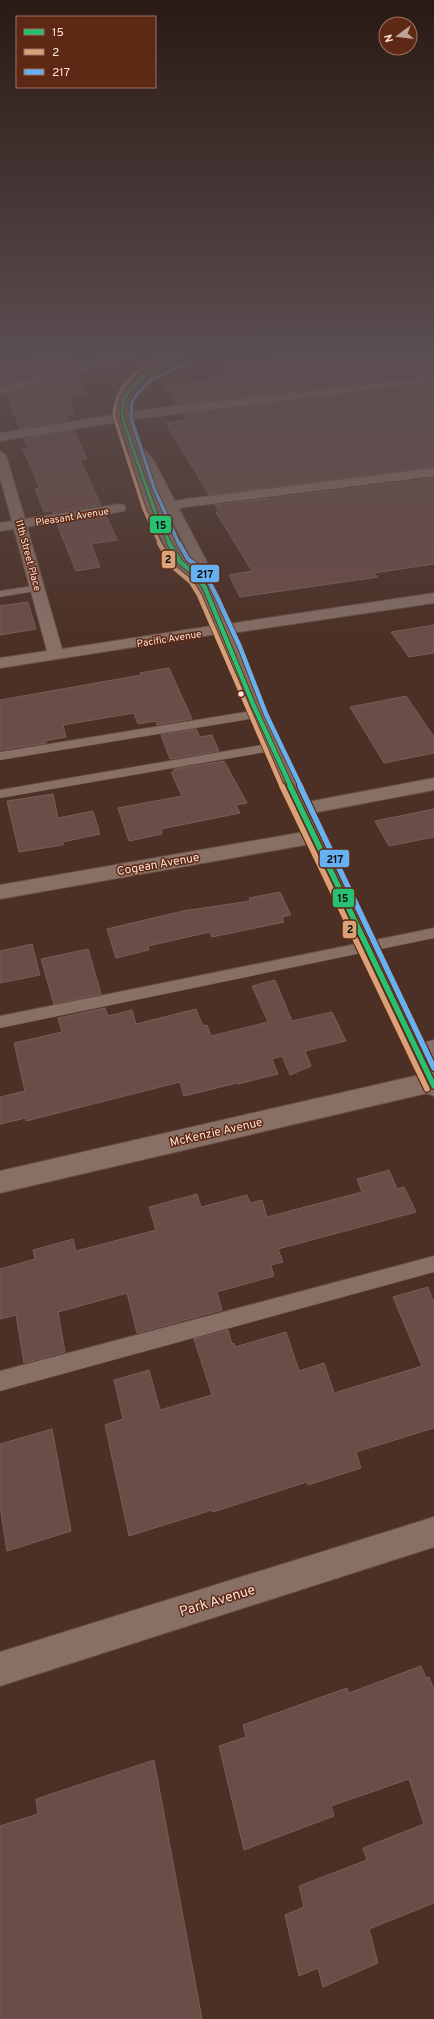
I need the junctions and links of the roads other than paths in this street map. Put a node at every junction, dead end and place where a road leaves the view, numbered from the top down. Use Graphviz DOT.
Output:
graph roads {
  1 [pos="134,449"];
  2 [pos="138,449"];
  3 [pos="0,455"];
  4 [pos="434,472"];
  5 [pos="172,506"];
  6 [pos="119,508"];
  7 [pos="153,509"];
  8 [pos="20,524"];
  9 [pos="0,527"];
  10 [pos="196,575"];
  11 [pos="38,588"];
  12 [pos="0,594"];
  13 [pos="434,598"];
  14 [pos="224,629"];
  15 [pos="56,655"];
  16 [pos="0,664"];
  17 [pos="258,714"];
  18 [pos="273,747"];
  19 [pos="0,756"];
  20 [pos="434,784"];
  21 [pos="0,794"];
  22 [pos="302,809"];
  23 [pos="315,837"];
  24 [pos="0,892"];
  25 [pos="434,933"];
  26 [pos="368,946"];
  27 [pos="0,1022"];
  28 [pos="426,1051"];
  29 [pos="433,1084"];
  30 [pos="0,1182"];
  31 [pos="434,1264"];
  32 [pos="0,1381"];
  33 [pos="434,1532"];
  34 [pos="0,1669"];
  1 -- 7 [label="main road"];
  2 -- 5 [label="main road"];
  3 -- 8 [label="street, 11th Street Place"];
  4 -- 5 [label="street"];
  5 -- 7 [label="street"];
  5 -- 10 [label="main road"];
  6 -- 8 [label="street, Pleasant Avenue"];
  7 -- 10 [label="main road"];
  8 -- 9 [label="street, Pleasant Avenue"];
  8 -- 11 [label="street, 11th Street Place"];
  10 -- 14 [label="main road"];
  11 -- 12 [label="lane"];
  11 -- 15 [label="street, 11th Street Place"];
  13 -- 14 [label="main road, Pacific Avenue"];
  14 -- 15 [label="street, Pacific Avenue"];
  14 -- 17 [label="main road"];
  15 -- 16 [label="street, Pacific Avenue"];
  17 -- 18 [label="main road"];
  17 -- 19 [label="lane"];
  18 -- 21 [label="lane"];
  18 -- 22 [label="main road"];
  20 -- 22 [label="street"];
  22 -- 23 [label="main road"];
  23 -- 24 [label="street, Cogean Avenue"];
  23 -- 26 [label="main road"];
  25 -- 26 [label="lane"];
  26 -- 27 [label="lane"];
  26 -- 28 [label="main road"];
  28 -- 29 [label="main road"];
  29 -- 30 [label="street, McKenzie Avenue"];
  31 -- 32 [label="lane"];
  33 -- 34 [label="street, Park Avenue"];
}
